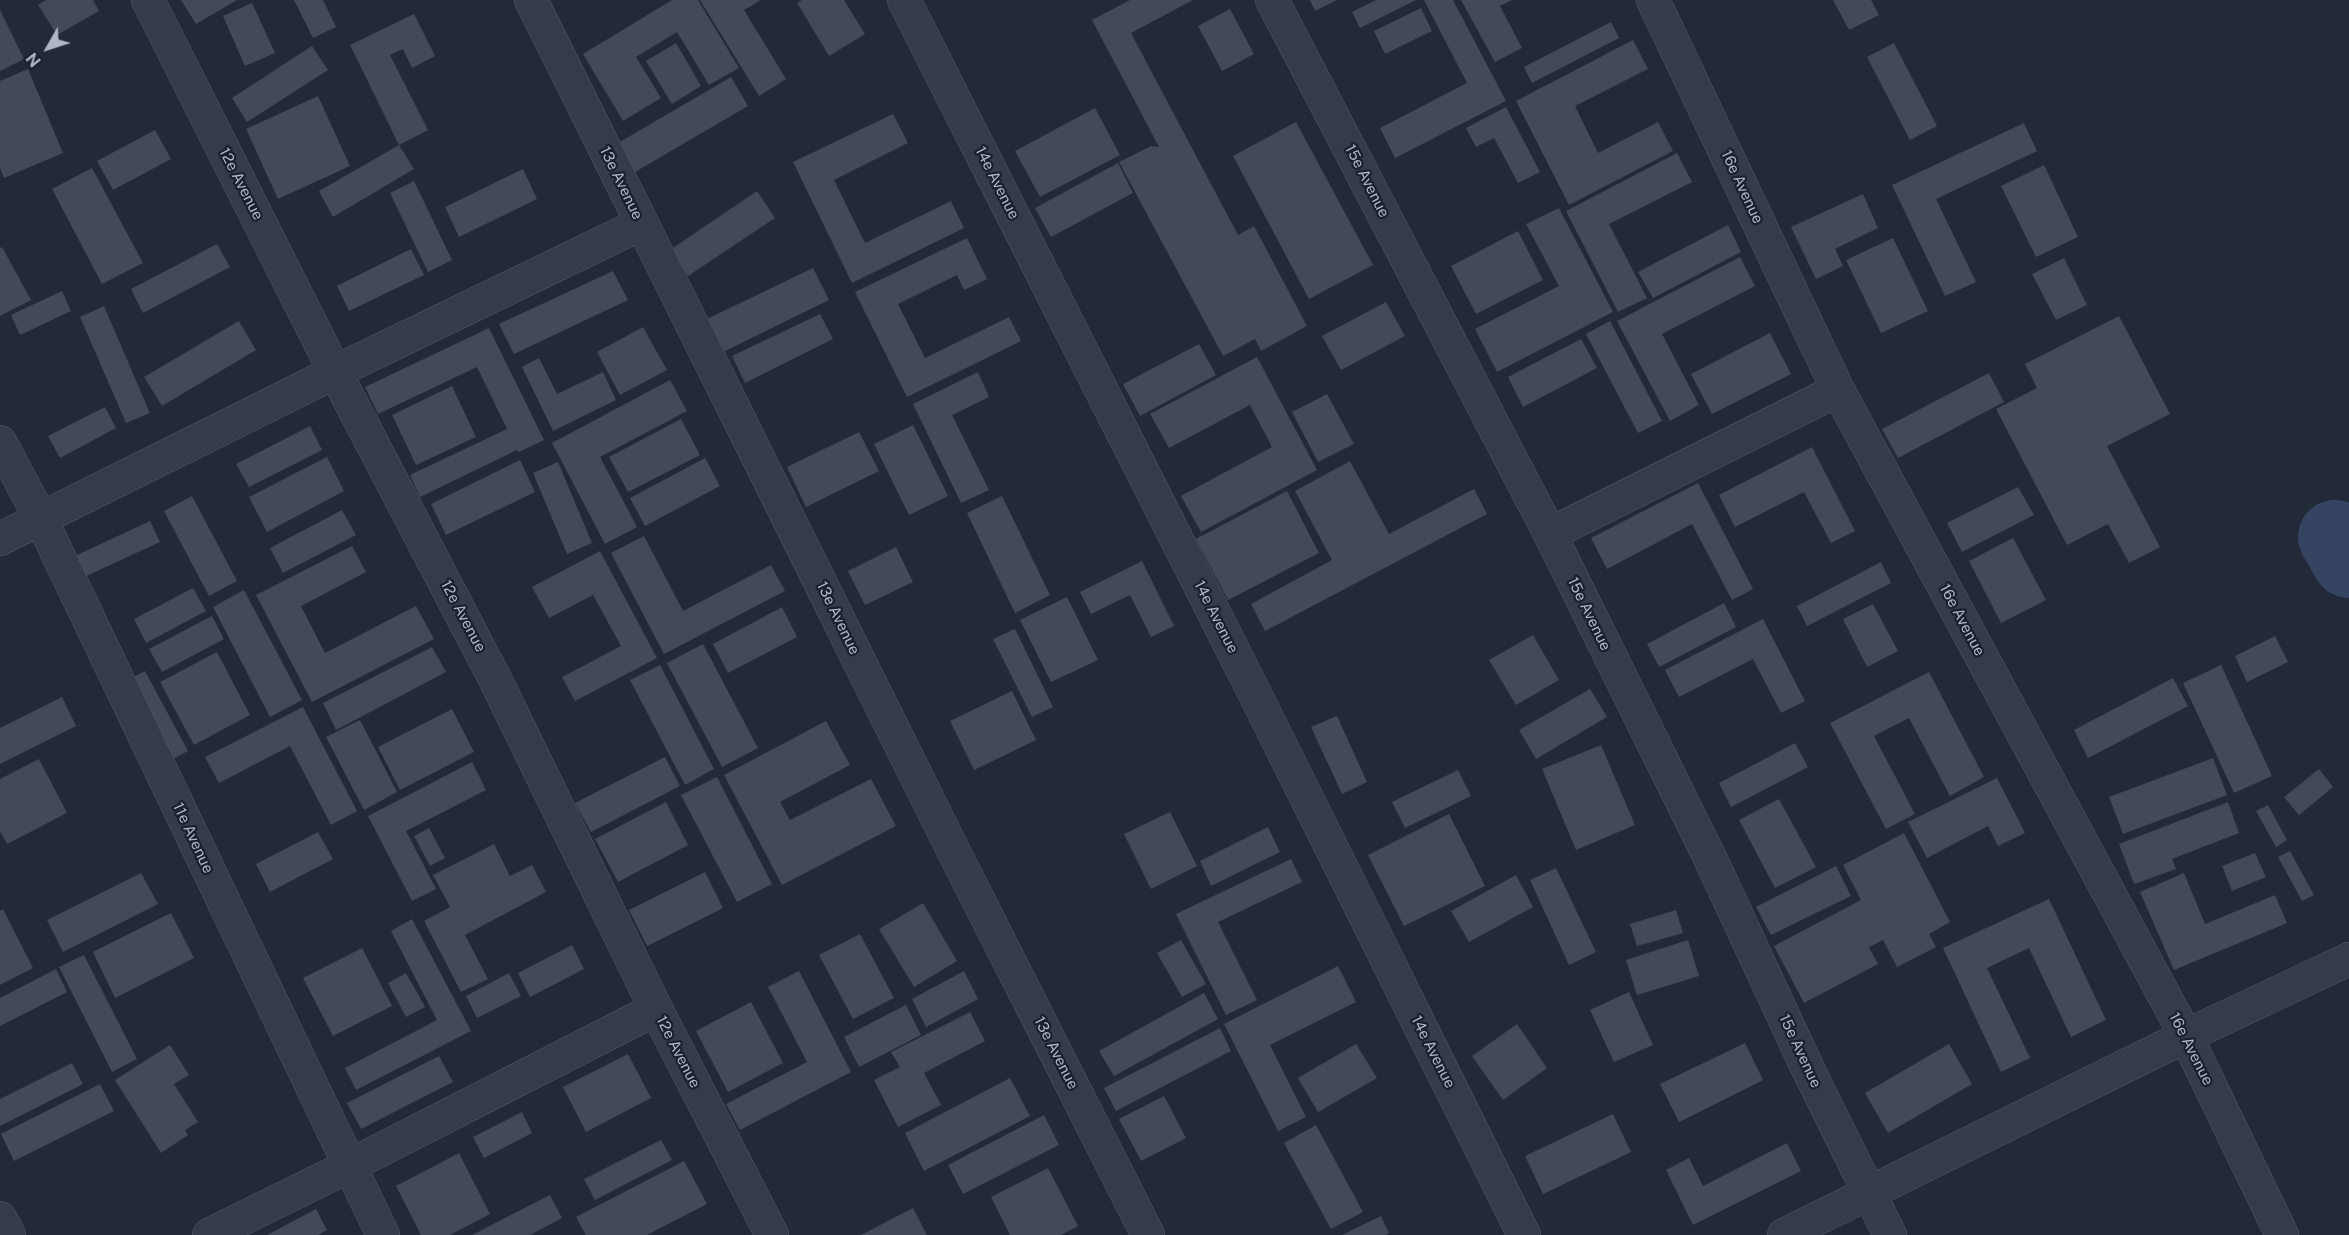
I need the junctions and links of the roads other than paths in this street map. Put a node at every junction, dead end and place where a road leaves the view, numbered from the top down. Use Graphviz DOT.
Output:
graph roads {
  1 [pos="148,0"];
  2 [pos="531,0"];
  3 [pos="904,0"];
  4 [pos="1272,0"];
  5 [pos="1653,0"];
  6 [pos="641,224"];
  7 [pos="335,372"];
  8 [pos="1838,390"];
  9 [pos="0,442"];
  10 [pos="40,517"];
  11 [pos="1550,534"];
  12 [pos="0,539"];
  13 [pos="2349,959"];
  14 [pos="656,1009"];
  15 [pos="2186,1036"];
  16 [pos="349,1166"];
  17 [pos="1868,1193"];
  18 [pos="0,1218"];
  19 [pos="9,1235"];
  20 [pos="209,1235"];
  21 [pos="383,1235"];
  22 [pos="772,1235"];
  23 [pos="1148,1235"];
  24 [pos="1524,1235"];
  25 [pos="1784,1235"];
  26 [pos="1890,1235"];
  27 [pos="2282,1235"];
  1 -- 7 [label="street, 12e Avenue"];
  2 -- 6 [label="street, 13e Avenue"];
  3 -- 24 [label="street, 14e Avenue"];
  4 -- 11 [label="street, 15e Avenue"];
  5 -- 8 [label="street, 16e Avenue"];
  6 -- 7 [label="street"];
  6 -- 23 [label="street, 13e Avenue"];
  7 -- 10 [label="street"];
  7 -- 14 [label="street, 12e Avenue"];
  8 -- 11 [label="street"];
  8 -- 15 [label="street, 16e Avenue"];
  9 -- 10 [label="street, 11e Avenue"];
  10 -- 12 [label="street"];
  10 -- 16 [label="street, 11e Avenue"];
  11 -- 17 [label="street, 15e Avenue"];
  13 -- 15 [label="street"];
  14 -- 16 [label="street"];
  14 -- 22 [label="street, 12e Avenue"];
  15 -- 17 [label="street"];
  15 -- 27 [label="street, 16e Avenue"];
  16 -- 20 [label="street"];
  16 -- 21 [label="street, 11e Avenue"];
  17 -- 25 [label="street"];
  17 -- 26 [label="street, 15e Avenue"];
  18 -- 19 [label="street"];
}
